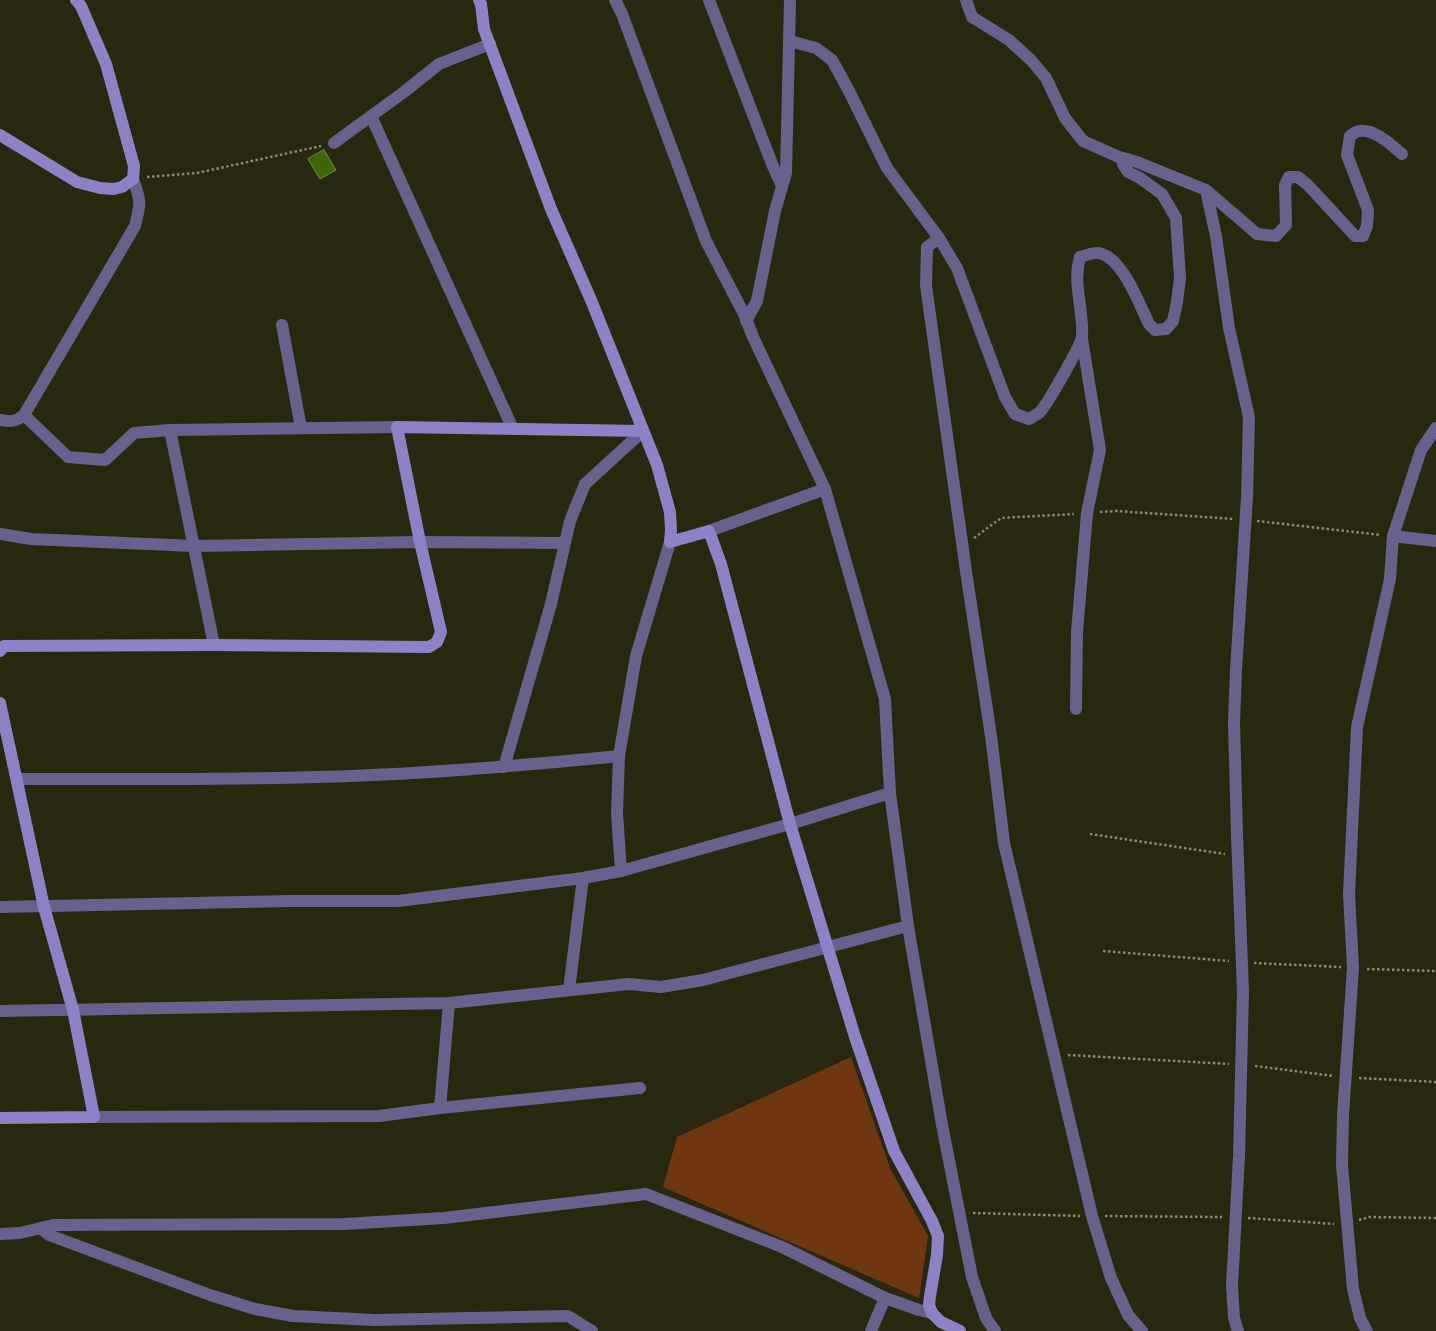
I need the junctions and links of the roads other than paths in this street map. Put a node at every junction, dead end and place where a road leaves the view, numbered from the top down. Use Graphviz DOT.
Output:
graph roads {
  1 [pos="76,0"];
  2 [pos="615,0"];
  3 [pos="709,0"];
  4 [pos="790,0"];
  5 [pos="966,0"];
  6 [pos="483,1"];
  7 [pos="789,41"];
  8 [pos="490,44"];
  9 [pos="371,116"];
  10 [pos="0,135"];
  11 [pos="334,142"];
  12 [pos="1402,154"];
  13 [pos="1128,159"];
  14 [pos="133,178"];
  15 [pos="782,186"];
  16 [pos="1206,190"];
  17 [pos="939,238"];
  18 [pos="746,321"];
  19 [pos="282,325"];
  20 [pos="1082,339"];
  21 [pos="24,415"];
  22 [pos="0,420"];
  23 [pos="396,427"];
  24 [pos="301,428"];
  25 [pos="1436,428"];
  26 [pos="513,429"];
  27 [pos="170,430"];
  28 [pos="643,431"];
  29 [pos="825,489"];
  30 [pos="709,531"];
  31 [pos="0,534"];
  32 [pos="1394,536"];
  33 [pos="1436,541"];
  34 [pos="420,542"];
  35 [pos="670,542"];
  36 [pos="564,543"];
  37 [pos="194,546"];
  38 [pos="214,645"];
  39 [pos="0,651"];
  40 [pos="0,703"];
  41 [pos="1076,709"];
  42 [pos="619,756"];
  43 [pos="504,767"];
  44 [pos="16,779"];
  45 [pos="890,793"];
  46 [pos="790,824"];
  47 [pos="621,871"];
  48 [pos="583,878"];
  49 [pos="0,907"];
  50 [pos="44,907"];
  51 [pos="908,926"];
  52 [pos="827,947"];
  53 [pos="569,990"];
  54 [pos="449,1003"];
  55 [pos="73,1010"];
  56 [pos="0,1011"];
  57 [pos="640,1088"];
  58 [pos="440,1108"];
  59 [pos="94,1117"];
  60 [pos="0,1118"];
  61 [pos="40,1228"];
  62 [pos="0,1234"];
  63 [pos="885,1298"];
  64 [pos="932,1313"];
  65 [pos="592,1331"];
  66 [pos="871,1331"];
  67 [pos="960,1331"];
  68 [pos="995,1331"];
  69 [pos="1142,1331"];
  70 [pos="1238,1331"];
  71 [pos="1367,1331"];
  1 -- 14 [label="street"];
  2 -- 18 [label="street"];
  3 -- 15 [label="street"];
  4 -- 7 [label="street"];
  5 -- 13 [label="street"];
  6 -- 8 [label="street"];
  7 -- 15 [label="street"];
  7 -- 17 [label="street"];
  8 -- 9 [label="street"];
  8 -- 28 [label="street"];
  9 -- 11 [label="street"];
  9 -- 26 [label="street"];
  10 -- 14 [label="street"];
  12 -- 16 [label="street"];
  13 -- 16 [label="street"];
  13 -- 20 [label="street"];
  14 -- 21 [label="street"];
  15 -- 18 [label="street"];
  16 -- 70 [label="street"];
  17 -- 20 [label="street"];
  17 -- 69 [label="street"];
  18 -- 29 [label="street"];
  19 -- 24 [label="street"];
  20 -- 41 [label="street"];
  21 -- 22 [label="street"];
  21 -- 27 [label="street"];
  23 -- 24 [label="street"];
  23 -- 26 [label="street"];
  23 -- 34 [label="street"];
  24 -- 27 [label="street"];
  25 -- 32 [label="street"];
  26 -- 28 [label="street"];
  27 -- 37 [label="street"];
  28 -- 35 [label="street"];
  28 -- 36 [label="street"];
  29 -- 30 [label="street"];
  29 -- 45 [label="street"];
  30 -- 35 [label="street"];
  30 -- 46 [label="street"];
  31 -- 37 [label="street"];
  32 -- 33 [label="street"];
  32 -- 71 [label="street"];
  34 -- 36 [label="street"];
  34 -- 37 [label="street"];
  34 -- 38 [label="street"];
  35 -- 42 [label="street"];
  36 -- 43 [label="street"];
  37 -- 38 [label="street"];
  38 -- 39 [label="street"];
  40 -- 44 [label="street"];
  42 -- 43 [label="street"];
  42 -- 47 [label="street"];
  43 -- 44 [label="street"];
  44 -- 50 [label="street"];
  45 -- 46 [label="street"];
  45 -- 51 [label="street"];
  46 -- 47 [label="street"];
  46 -- 52 [label="street"];
  47 -- 48 [label="street"];
  48 -- 50 [label="street"];
  48 -- 53 [label="street"];
  49 -- 50 [label="street"];
  50 -- 55 [label="street"];
  51 -- 52 [label="street"];
  51 -- 68 [label="street"];
  52 -- 53 [label="street"];
  52 -- 64 [label="street"];
  53 -- 54 [label="street"];
  54 -- 55 [label="street"];
  54 -- 58 [label="street"];
  55 -- 56 [label="street"];
  55 -- 59 [label="street"];
  57 -- 58 [label="street"];
  58 -- 59 [label="street"];
  59 -- 60 [label="street"];
  61 -- 62 [label="street"];
  61 -- 63 [label="street"];
  61 -- 65 [label="street"];
  63 -- 64 [label="street"];
  63 -- 66 [label="street"];
  64 -- 67 [label="street"];
}
